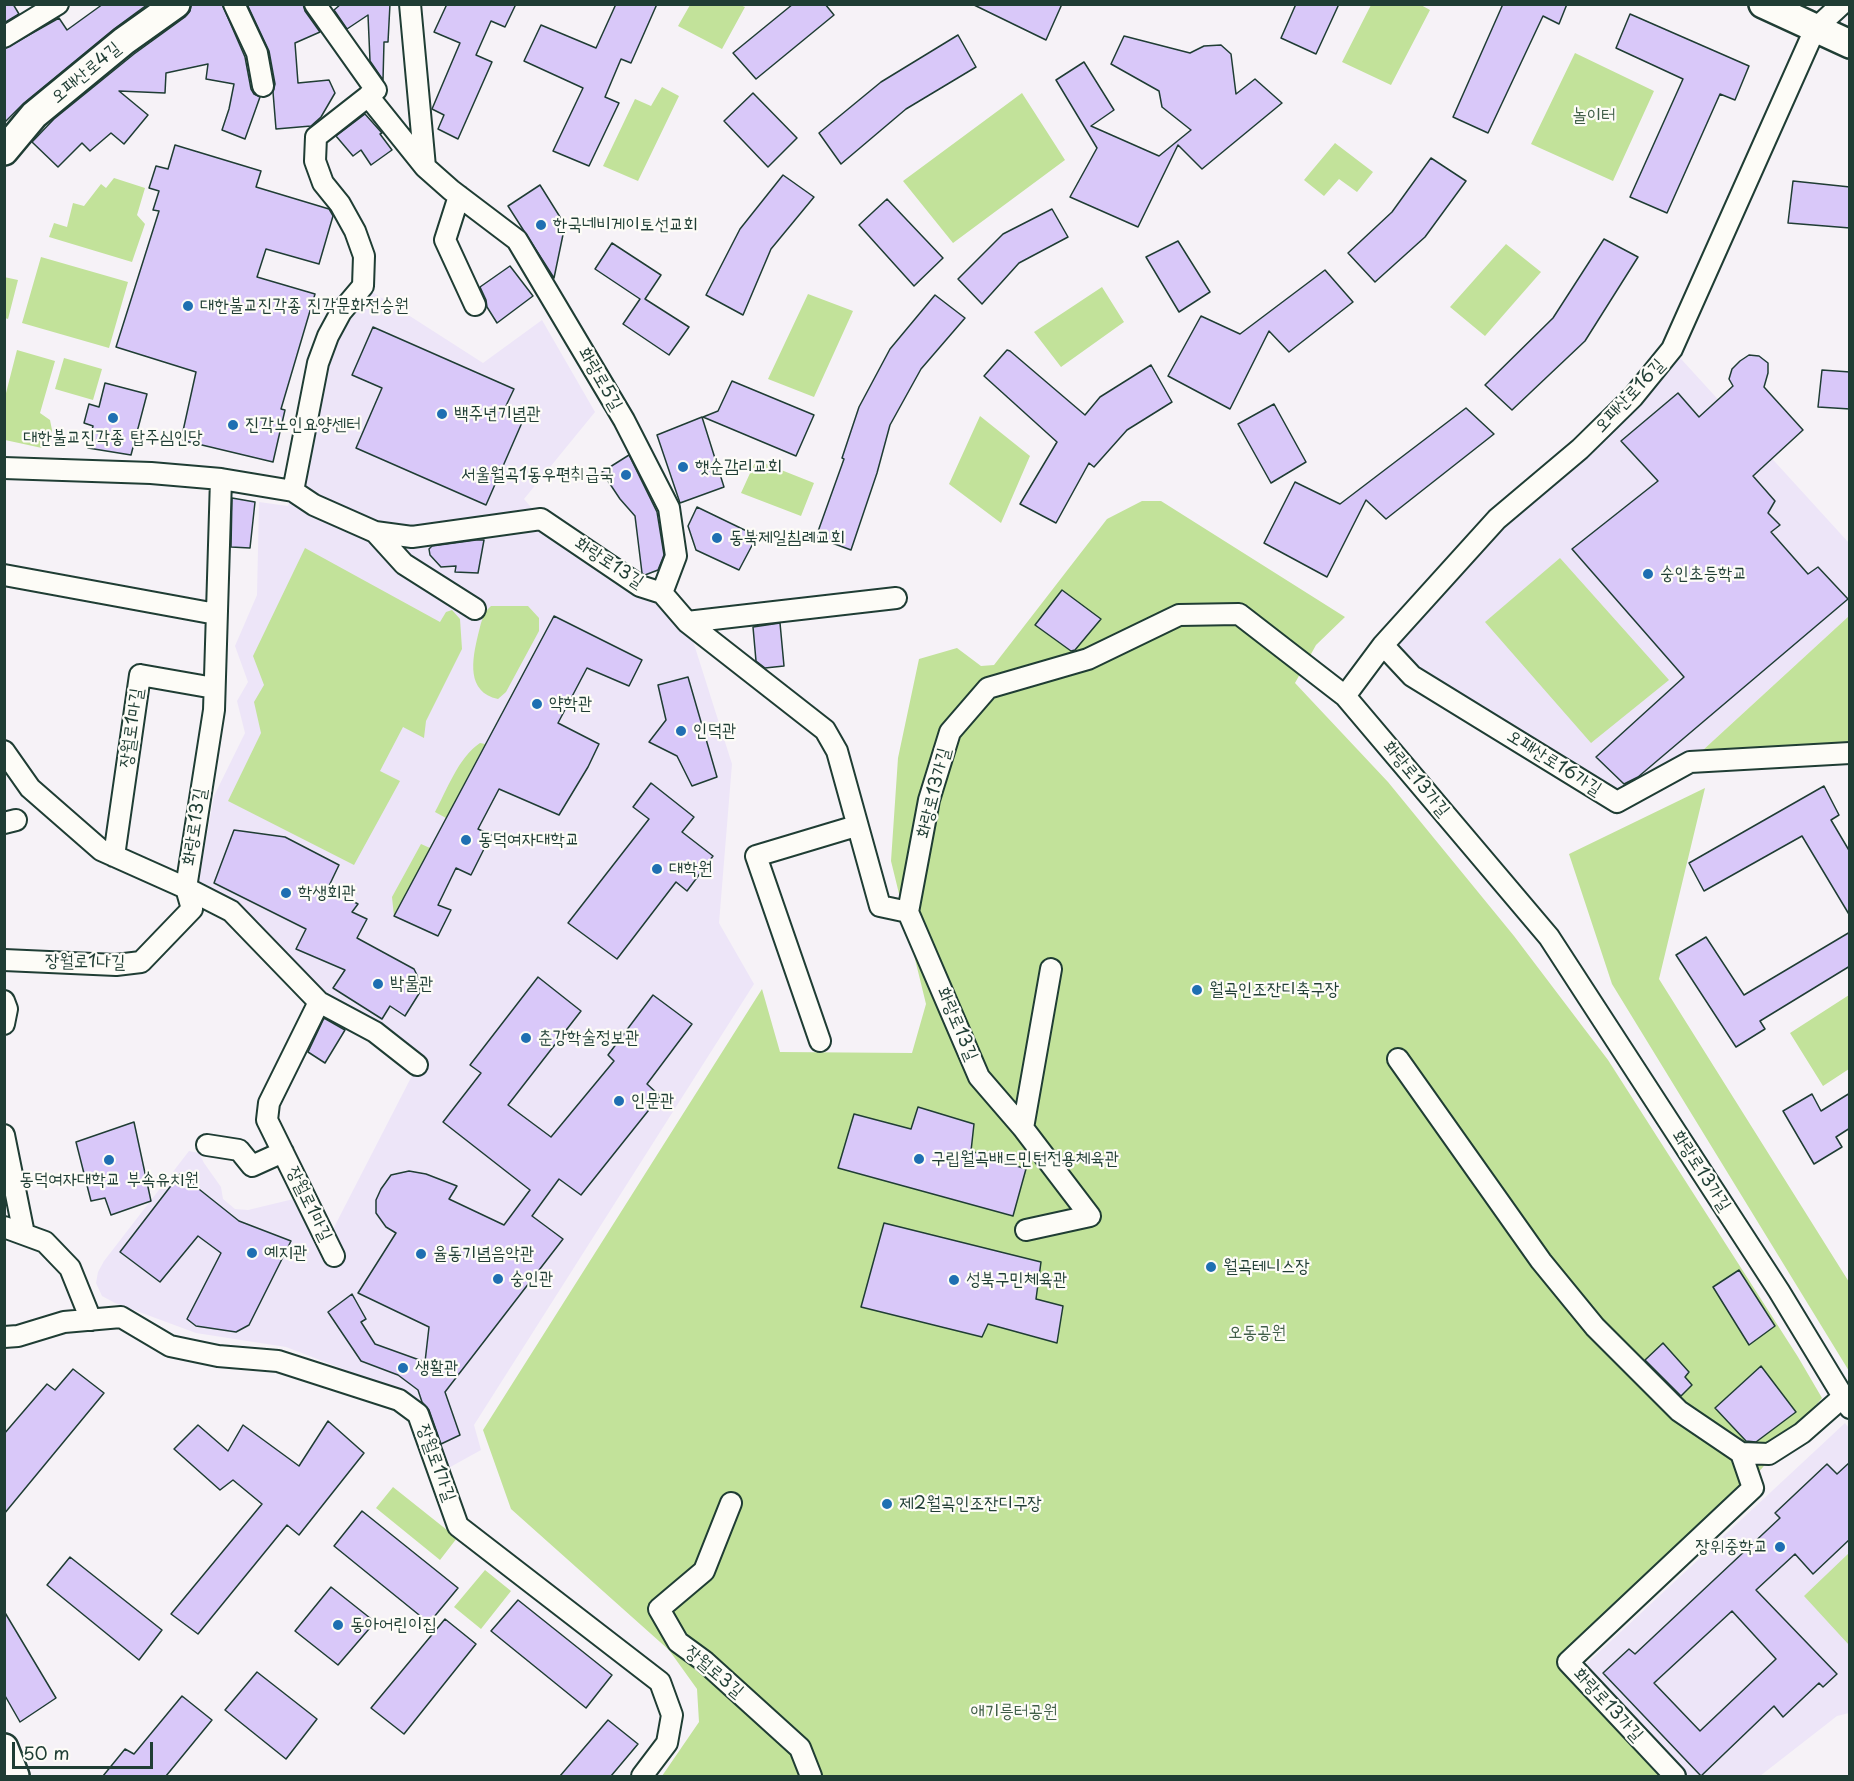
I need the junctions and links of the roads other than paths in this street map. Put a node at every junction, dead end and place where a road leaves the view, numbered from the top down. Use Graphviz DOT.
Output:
graph roads {
  1 [pos="58,4"];
  2 [pos="176,4"];
  3 [pos="234,4"];
  4 [pos="315,4"];
  5 [pos="410,4"];
  6 [pos="1763,4"];
  7 [pos="1842,4"];
  8 [pos="1815,29"];
  9 [pos="4,37"];
  10 [pos="1850,44"];
  11 [pos="263,86"];
  12 [pos="368,96"];
  13 [pos="4,151"];
  14 [pos="425,167"];
  15 [pos="459,195"];
  16 [pos="475,305"];
  17 [pos="4,468"];
  18 [pos="220,479"];
  19 [pos="293,491"];
  20 [pos="375,532"];
  21 [pos="412,537"];
  22 [pos="404,564"];
  23 [pos="4,575"];
  24 [pos="662,593"];
  25 [pos="896,598"];
  26 [pos="475,609"];
  27 [pos="216,614"];
  28 [pos="687,622"];
  29 [pos="1383,645"];
  30 [pos="214,688"];
  31 [pos="1345,696"];
  32 [pos="4,751"];
  33 [pos="1850,753"];
  34 [pos="856,826"];
  35 [pos="114,856"];
  36 [pos="186,888"];
  37 [pos="908,912"];
  38 [pos="4,960"];
  39 [pos="1051,969"];
  40 [pos="4,1001"];
  41 [pos="319,1002"];
  42 [pos="4,1024"];
  43 [pos="820,1041"];
  44 [pos="1398,1059"];
  45 [pos="417,1065"];
  46 [pos="1023,1128"];
  47 [pos="4,1135"];
  48 [pos="207,1145"];
  49 [pos="283,1152"];
  50 [pos="4,1227"];
  51 [pos="1026,1230"];
  52 [pos="24,1234"];
  53 [pos="334,1256"];
  54 [pos="91,1320"];
  55 [pos="4,1337"];
  56 [pos="1846,1402"];
  57 [pos="1741,1453"];
  58 [pos="731,1503"];
  59 [pos="4,1748"];
  60 [pos="15,1776"];
  61 [pos="642,1776"];
  62 [pos="811,1776"];
  63 [pos="1675,1776"];
  1 -- 9 [label="street"];
  2 -- 13 [label="street, 오패산로4길"];
  3 -- 11 [label="street"];
  4 -- 12 [label="street"];
  5 -- 14 [label="street"];
  6 -- 8 [label="street"];
  7 -- 8 [label="street"];
  8 -- 10 [label="street"];
  8 -- 29 [label="street, 오패산로16길"];
  12 -- 14 [label="street"];
  12 -- 19 [label="street"];
  14 -- 15 [label="street, 화랑로5길"];
  15 -- 16 [label="street"];
  15 -- 24 [label="street, 화랑로5길"];
  17 -- 18 [label="street, 화랑로13길"];
  18 -- 19 [label="street, 화랑로13길"];
  18 -- 27 [label="street, 화랑로13길"];
  19 -- 20 [label="street, 화랑로13길"];
  20 -- 21 [label="street, 화랑로13길"];
  20 -- 22 [label="street"];
  21 -- 22 [label="street"];
  21 -- 24 [label="street, 화랑로13길"];
  22 -- 26 [label="street"];
  23 -- 27 [label="street"];
  24 -- 28 [label="street, 화랑로13길"];
  25 -- 28 [label="street"];
  27 -- 30 [label="street, 화랑로13길"];
  28 -- 34 [label="street, 화랑로13길"];
  29 -- 31 [label="street, 오패산로16길"];
  29 -- 33 [label="street, 오패산로16가길"];
  30 -- 35 [label="street, 장월로1마길"];
  30 -- 36 [label="street, 화랑로13길"];
  31 -- 37 [label="street, 화랑로13가길"];
  31 -- 56 [label="street, 화랑로13가길"];
  32 -- 35 [label="street"];
  34 -- 37 [label="street, 화랑로13길"];
  34 -- 43 [label="street"];
  35 -- 36 [label="street"];
  36 -- 38 [label="street, 장월로1나길"];
  36 -- 41 [label="street"];
  37 -- 46 [label="street, 화랑로13길"];
  39 -- 46 [label="street"];
  40 -- 42 [label="street"];
  41 -- 45 [label="street"];
  41 -- 49 [label="street, 장월로1마길"];
  44 -- 57 [label="street"];
  46 -- 51 [label="street, 화랑로13길"];
  47 -- 52 [label="street"];
  48 -- 49 [label="street, 장월로1마길"];
  49 -- 53 [label="street, 장월로1마길"];
  50 -- 52 [label="street"];
  52 -- 54 [label="street"];
  54 -- 55 [label="street, 장월로1가길"];
  54 -- 61 [label="street, 장월로1가길"];
  56 -- 57 [label="street, 화랑로13가길"];
  57 -- 63 [label="street, 화랑로13가길"];
  58 -- 62 [label="street, 장월로3길"];
  59 -- 60 [label="street"];
}
